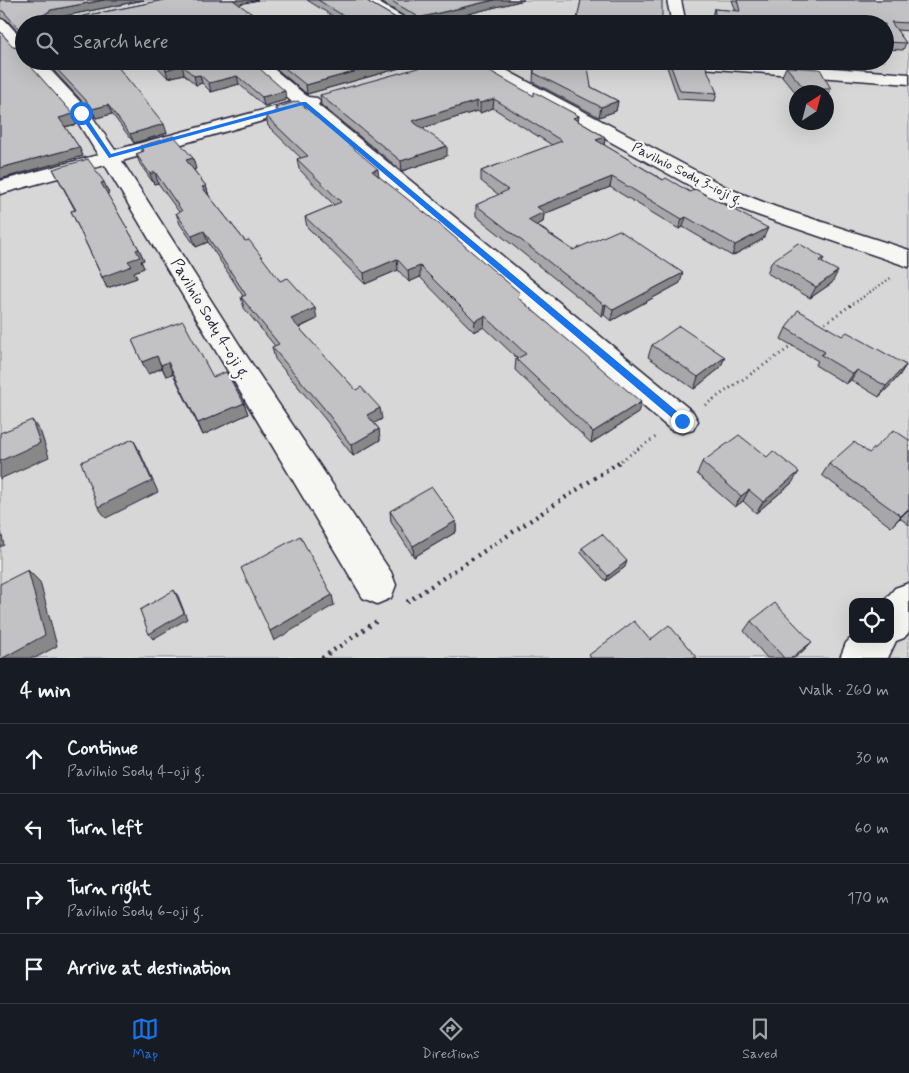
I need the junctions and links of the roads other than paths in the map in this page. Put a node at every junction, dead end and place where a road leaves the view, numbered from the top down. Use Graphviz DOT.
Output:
graph roads {
  1 [pos="364,0"];
  2 [pos="674,0"];
  3 [pos="392,15"];
  4 [pos="677,15"];
  5 [pos="2,30"];
  6 [pos="15,30"];
  7 [pos="15,42"];
  8 [pos="41,70"];
  9 [pos="265,70"];
  10 [pos="493,70"];
  11 [pos="792,70"];
  12 [pos="909,79"];
  13 [pos="332,96"];
  14 [pos="304,103"];
  15 [pos="109,156"];
  16 [pos="0,188"];
  17 [pos="909,259"];
  18 [pos="682,421"];
  19 [pos="377,585"];
  20 [pos="909,602"];
  21 [pos="894,619"];
  22 [pos="874,643"];
  23 [pos="861,658"];
  1 -- 3 [label="street"];
  2 -- 4 [label="street"];
  5 -- 6 [label="street"];
  5 -- 7 [label="street"];
  8 -- 15 [label="street, Pavilnio Sodų 4-oji g."];
  9 -- 14 [label="street"];
  10 -- 17 [label="street, Pavilnio Sodų 3-ioji g."];
  11 -- 12 [label="street"];
  13 -- 14 [label="street"];
  14 -- 15 [label="street"];
  14 -- 18 [label="street"];
  15 -- 16 [label="street"];
  15 -- 19 [label="street, Pavilnio Sodų 4-oji g."];
  20 -- 21 [label="street"];
  22 -- 23 [label="street"];
}
